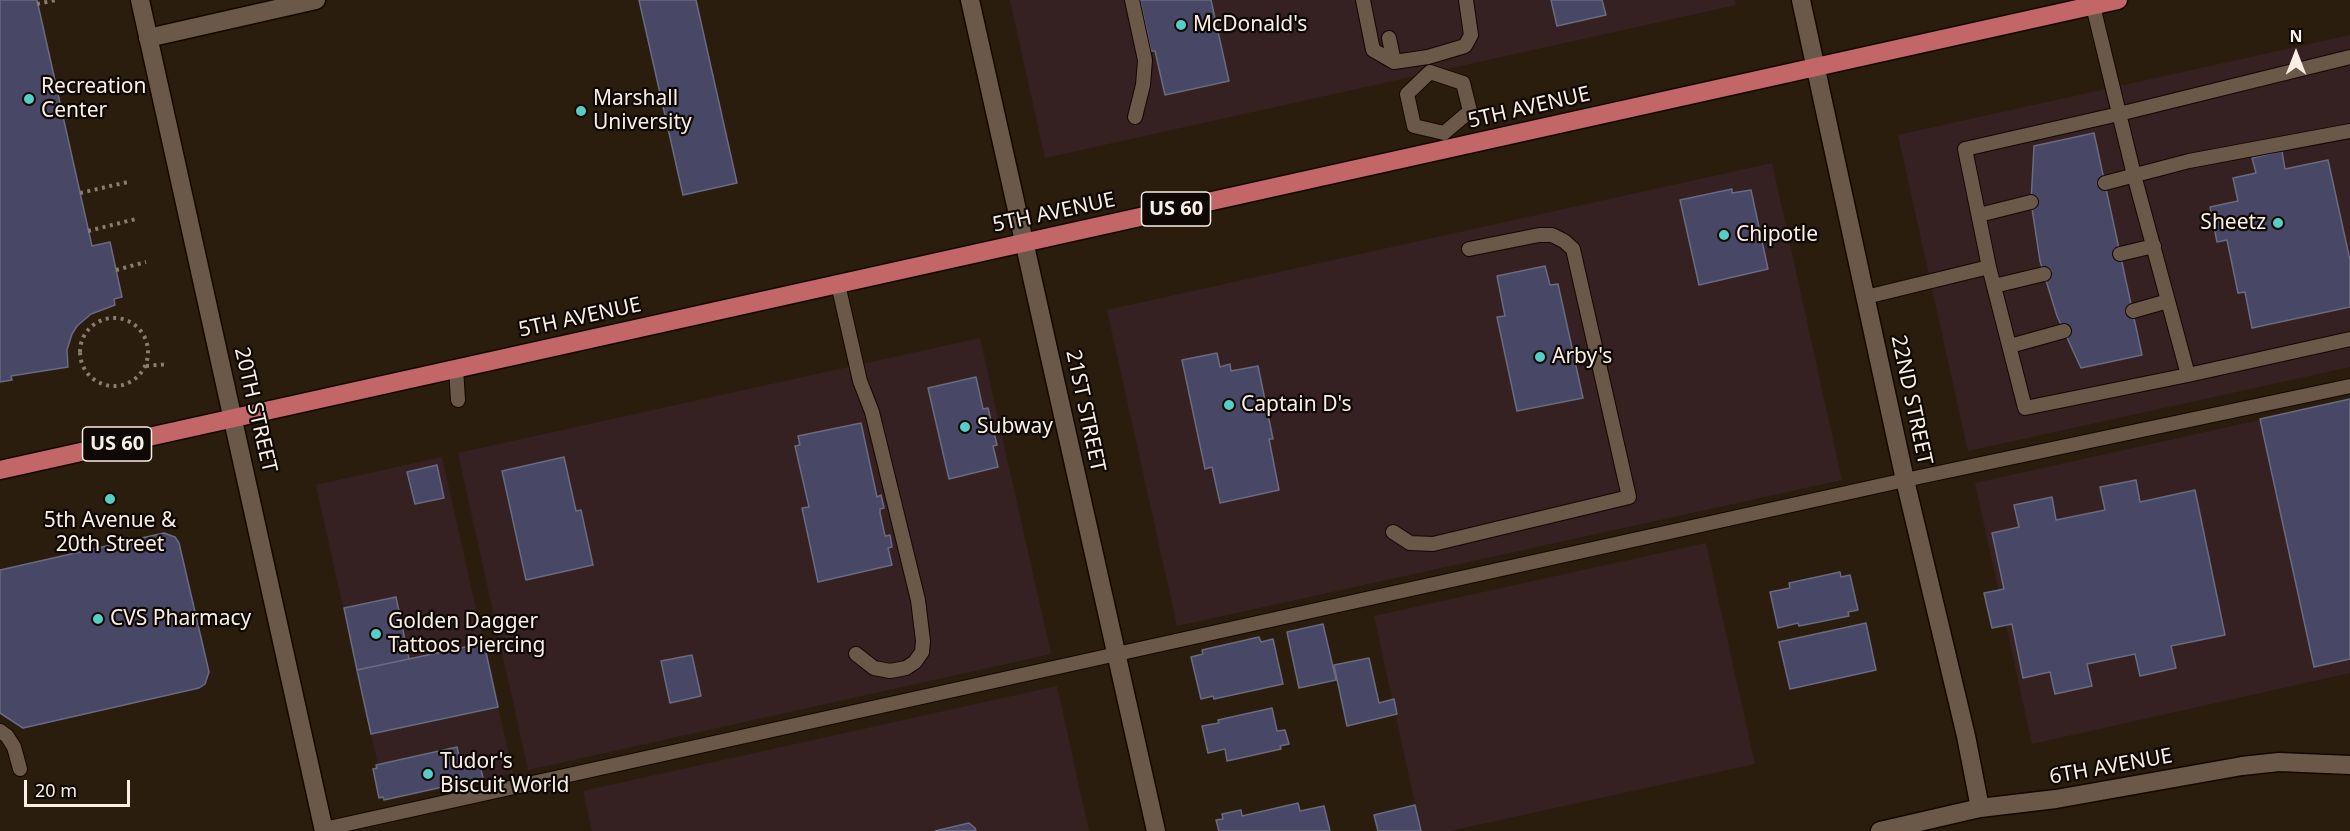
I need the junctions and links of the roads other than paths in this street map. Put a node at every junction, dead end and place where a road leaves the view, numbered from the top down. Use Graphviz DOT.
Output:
graph roads {
  1 [pos="140,0"];
  2 [pos="316,0"];
  3 [pos="970,0"];
  4 [pos="1132,0"];
  5 [pos="1363,0"];
  6 [pos="1466,0"];
  7 [pos="1802,0"];
  8 [pos="2118,0"];
  9 [pos="2093,6"];
  10 [pos="148,38"];
  11 [pos="1389,38"];
  12 [pos="1428,57"];
  13 [pos="2350,57"];
  14 [pos="1394,62"];
  15 [pos="1816,67"];
  16 [pos="1430,72"];
  17 [pos="2119,114"];
  18 [pos="1135,117"];
  19 [pos="2350,131"];
  20 [pos="1446,141"];
  21 [pos="2134,175"];
  22 [pos="2105,183"];
  23 [pos="2031,202"];
  24 [pos="1979,215"];
  25 [pos="1025,243"];
  26 [pos="2154,246"];
  27 [pos="1469,249"];
  28 [pos="2120,254"];
  29 [pos="1989,267"];
  30 [pos="2044,274"];
  31 [pos="838,284"];
  32 [pos="1994,286"];
  33 [pos="1866,297"];
  34 [pos="2168,301"];
  35 [pos="2133,311"];
  36 [pos="2064,332"];
  37 [pos="2350,339"];
  38 [pos="2010,346"];
  39 [pos="456,368"];
  40 [pos="2188,375"];
  41 [pos="2350,386"];
  42 [pos="458,400"];
  43 [pos="233,417"];
  44 [pos="0,470"];
  45 [pos="1905,480"];
  46 [pos="1393,532"];
  47 [pos="856,654"];
  48 [pos="1116,655"];
  49 [pos="0,731"];
  50 [pos="2350,765"];
  51 [pos="20,769"];
  52 [pos="1980,808"];
  53 [pos="324,830"];
  54 [pos="1156,831"];
  55 [pos="1880,831"];
  1 -- 10 [label="street, 20TH STREET"];
  2 -- 10 [label="street"];
  3 -- 25 [label="street, 21ST STREET"];
  4 -- 18 [label="lane"];
  5 -- 14 [label="lane"];
  6 -- 12 [label="lane"];
  7 -- 15 [label="street, 22ND STREET"];
  8 -- 9 [label="main road, 5TH AVENUE / US 60"];
  9 -- 15 [label="main road, 5TH AVENUE / US 60"];
  9 -- 17 [label="lane"];
  10 -- 43 [label="street, 20TH STREET"];
  11 -- 14 [label="lane"];
  12 -- 14 [label="lane"];
  12 -- 16 [label="lane"];
  13 -- 17 [label="lane"];
  15 -- 20 [label="main road, 5TH AVENUE / US 60"];
  15 -- 33 [label="street, 22ND STREET"];
  16 -- 20 [label="lane"];
  16 -- 20 [label="lane"];
  17 -- 21 [label="lane"];
  17 -- 24 [label="lane"];
  19 -- 21 [label="lane"];
  20 -- 25 [label="main road, 5TH AVENUE / US 60"];
  21 -- 22 [label="lane"];
  21 -- 26 [label="lane"];
  23 -- 24 [label="lane"];
  24 -- 29 [label="lane"];
  25 -- 31 [label="main road, 5TH AVENUE / US 60"];
  25 -- 48 [label="street, 21ST STREET"];
  26 -- 28 [label="lane"];
  26 -- 34 [label="lane"];
  27 -- 46 [label="lane"];
  29 -- 32 [label="lane"];
  29 -- 33 [label="lane"];
  30 -- 32 [label="lane"];
  31 -- 39 [label="main road, 5TH AVENUE / US 60"];
  31 -- 47 [label="lane"];
  32 -- 38 [label="lane"];
  33 -- 45 [label="street, 22ND STREET"];
  34 -- 35 [label="lane"];
  34 -- 40 [label="lane"];
  36 -- 38 [label="lane"];
  37 -- 40 [label="lane"];
  38 -- 40 [label="lane"];
  39 -- 42 [label="lane"];
  39 -- 43 [label="main road, 5TH AVENUE / US 60"];
  41 -- 45 [label="lane"];
  43 -- 44 [label="main road, 5TH AVENUE / US 60"];
  43 -- 53 [label="street, 20TH STREET"];
  45 -- 48 [label="lane"];
  45 -- 52 [label="street, 22ND STREET"];
  48 -- 53 [label="lane"];
  48 -- 54 [label="street, 21ST STREET"];
  49 -- 51 [label="lane"];
  50 -- 52 [label="street, 6TH AVENUE"];
  52 -- 55 [label="street, 6TH AVENUE"];
}
